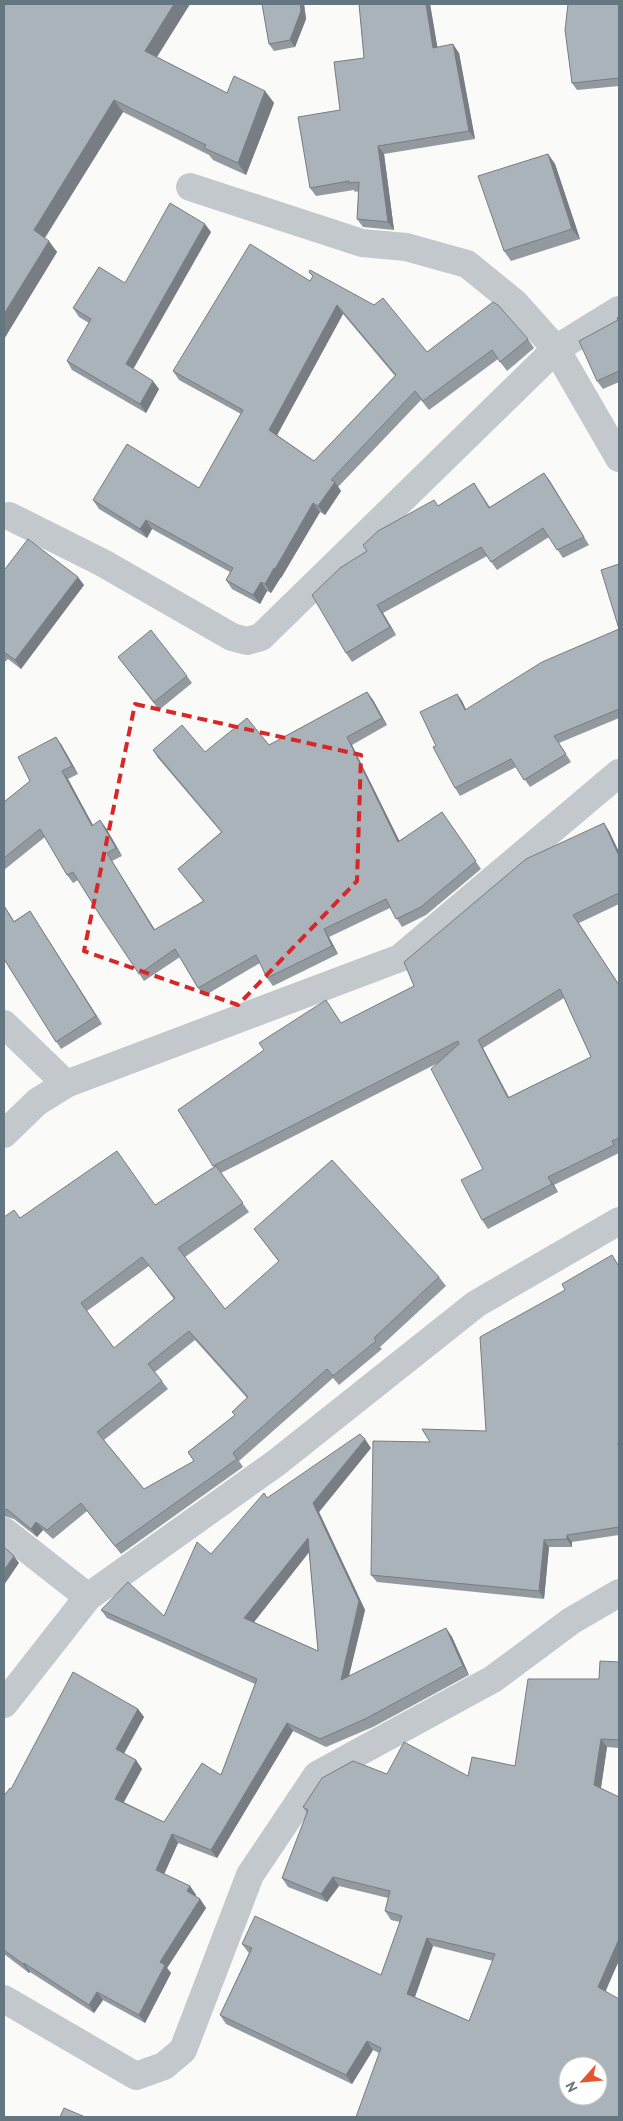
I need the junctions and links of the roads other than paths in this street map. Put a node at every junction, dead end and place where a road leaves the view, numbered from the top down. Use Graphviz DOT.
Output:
graph roads {
  1 [pos="190,187"];
  2 [pos="619,310"];
  3 [pos="556,349"];
  4 [pos="619,458"];
  5 [pos="9,516"];
  6 [pos="619,773"];
  7 [pos="4,1024"];
  8 [pos="66,1084"];
  9 [pos="4,1134"];
  10 [pos="619,1221"];
  11 [pos="4,1531"];
  12 [pos="619,1593"];
  13 [pos="88,1598"];
  14 [pos="4,1704"];
  15 [pos="4,1999"];
  1 -- 3 [label="street"];
  2 -- 3 [label="street"];
  3 -- 4 [label="street"];
  3 -- 5 [label="street"];
  6 -- 8 [label="street"];
  7 -- 8 [label="street"];
  8 -- 9 [label="street"];
  10 -- 13 [label="street"];
  11 -- 13 [label="street"];
  12 -- 15 [label="street"];
  13 -- 14 [label="street"];
}
